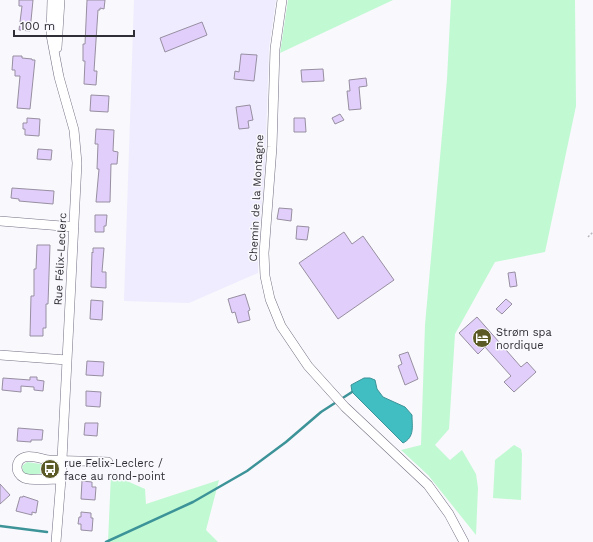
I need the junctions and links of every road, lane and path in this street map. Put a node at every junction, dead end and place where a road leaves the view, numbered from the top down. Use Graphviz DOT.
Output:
graph roads {
  1 [pos="52,0"];
  2 [pos="60,0"];
  3 [pos="282,0"];
  4 [pos="56,62"];
  5 [pos="0,221"];
  6 [pos="74,227"];
  7 [pos="593,232"];
  8 [pos="588,237"];
  9 [pos="0,355"];
  10 [pos="67,360"];
  11 [pos="62,460"];
  12 [pos="108,462"];
  13 [pos="61,479"];
  14 [pos="56,542"];
  15 [pos="464,542"];
  1 -- 4 [label="street, Rue Félix-Leclerc"];
  2 -- 4 [label="street, Rue Félix-Leclerc"];
  3 -- 15 [label="street, Chemin de la Montagne"];
  4 -- 6 [label="street, Rue Félix-Leclerc"];
  5 -- 6 [label="street"];
  6 -- 10 [label="street, Rue Félix-Leclerc"];
  7 -- 8 [label="path"];
  9 -- 10 [label="street"];
  10 -- 11 [label="street, Rue Félix-Leclerc"];
  11 -- 12 [label="street"];
  11 -- 13 [label="street, Rue Félix-Leclerc"];
  11 -- 13 [label="street"];
  13 -- 14 [label="street, Rue Félix-Leclerc"];
}
